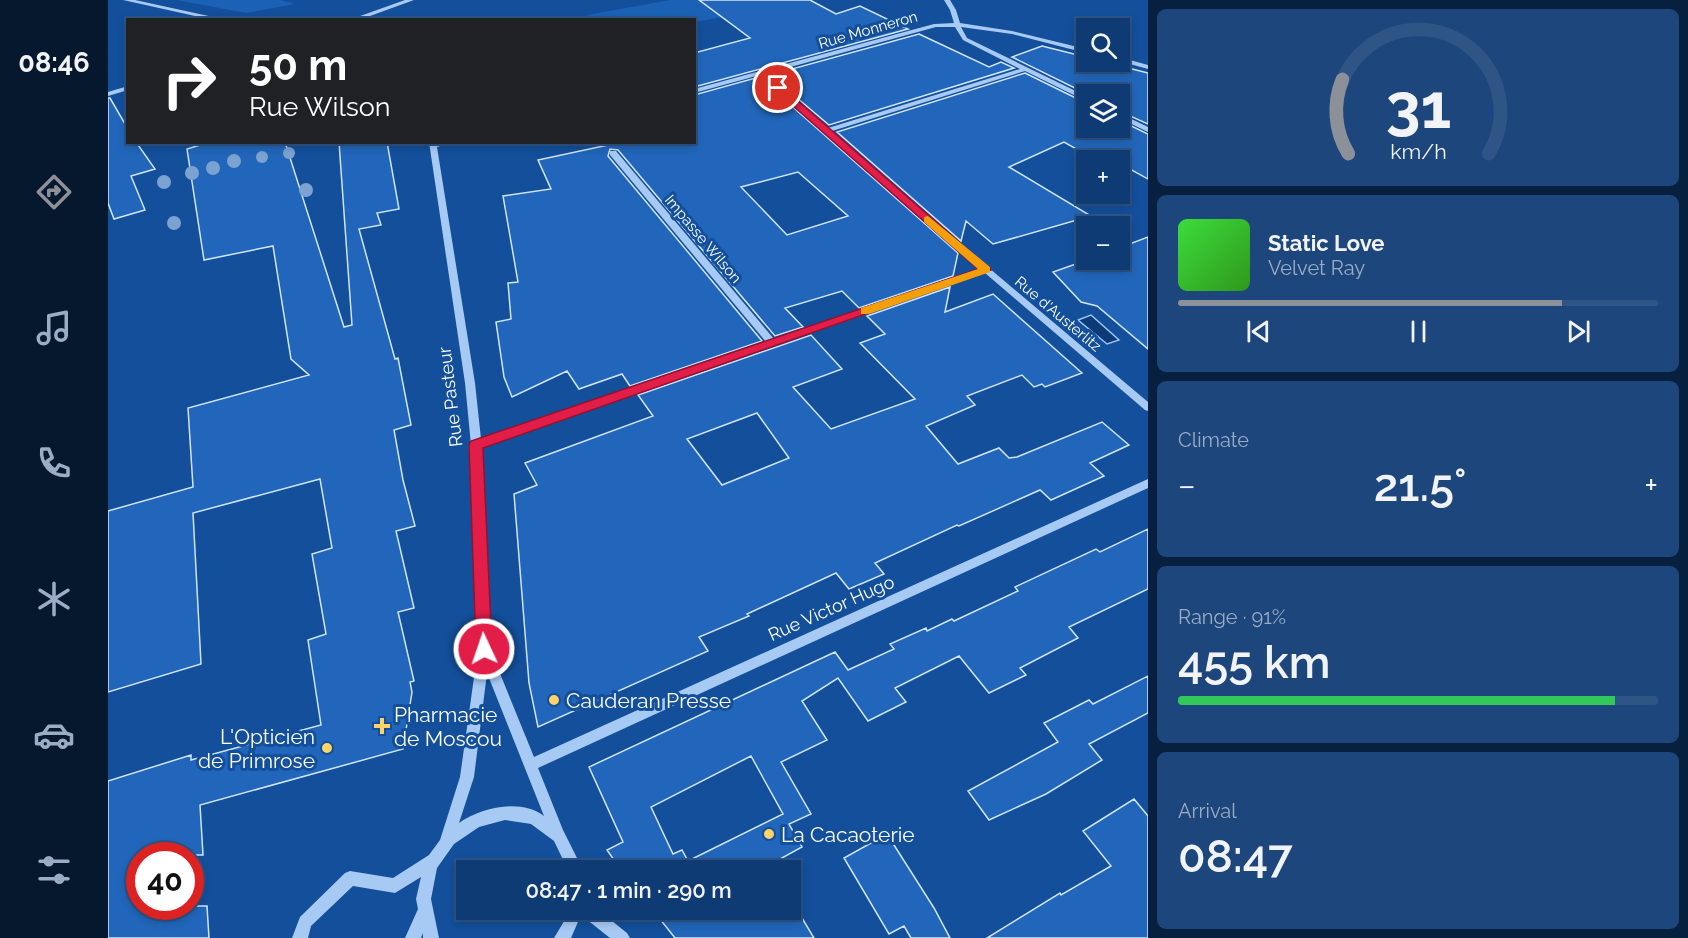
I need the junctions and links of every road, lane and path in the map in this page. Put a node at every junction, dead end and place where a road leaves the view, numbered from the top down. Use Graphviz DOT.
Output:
graph roads {
  1 [pos="126,0"];
  2 [pos="411,0"];
  3 [pos="947,0"];
  4 [pos="214,18"];
  5 [pos="358,18"];
  6 [pos="957,24"];
  7 [pos="1076,48"];
  8 [pos="1130,62"];
  9 [pos="1148,66"];
  10 [pos="1025,69"];
  11 [pos="762,74"];
  12 [pos="126,89"];
  13 [pos="696,90"];
  14 [pos="108,94"];
  15 [pos="1076,94"];
  16 [pos="1130,121"];
  17 [pos="826,130"];
  18 [pos="1148,130"];
  19 [pos="434,144"];
  20 [pos="613,153"];
  21 [pos="986,270"];
  22 [pos="772,343"];
  23 [pos="1148,407"];
  24 [pos="476,445"];
  25 [pos="1148,483"];
  26 [pos="484,649"];
  27 [pos="530,765"];
  28 [pos="559,836"];
  29 [pos="447,839"];
  30 [pos="573,860"];
  31 [pos="432,861"];
  32 [pos="423,914"];
  33 [pos="571,920"];
  34 [pos="599,920"];
  35 [pos="300,938"];
  36 [pos="413,938"];
  37 [pos="431,938"];
  38 [pos="562,938"];
  39 [pos="622,938"];
  1 -- 4 [label="street"];
  2 -- 5 [label="street"];
  3 -- 6 [label="street"];
  6 -- 7 [label="street, Rue Monneron"];
  6 -- 10 [label="street"];
  6 -- 11 [label="street, Rue Monneron"];
  8 -- 9 [label="street"];
  10 -- 15 [label="street"];
  10 -- 17 [label="street"];
  11 -- 13 [label="street, Rue Monneron"];
  11 -- 17 [label="street, Rue d'Austerlitz"];
  12 -- 14 [label="street"];
  16 -- 18 [label="street"];
  17 -- 21 [label="street, Rue d'Austerlitz"];
  19 -- 24 [label="street, Rue Pasteur"];
  20 -- 22 [label="street, Impasse Wilson"];
  21 -- 22 [label="street"];
  21 -- 23 [label="street, Rue d'Austerlitz"];
  22 -- 24 [label="street"];
  24 -- 26 [label="street, Rue Pasteur"];
  25 -- 27 [label="street, Rue Victor Hugo"];
  26 -- 27 [label="street, Rue Pasteur"];
  26 -- 29 [label="street, Rue Pasteur"];
  27 -- 28 [label="street, Rue Pasteur"];
  28 -- 29 [label="street"];
  28 -- 30 [label="street, Rue Pasteur"];
  29 -- 31 [label="street"];
  31 -- 32 [label="street"];
  31 -- 35 [label="street"];
  32 -- 36 [label="street"];
  32 -- 37 [label="street"];
  33 -- 38 [label="street"];
  34 -- 39 [label="street"];
}
